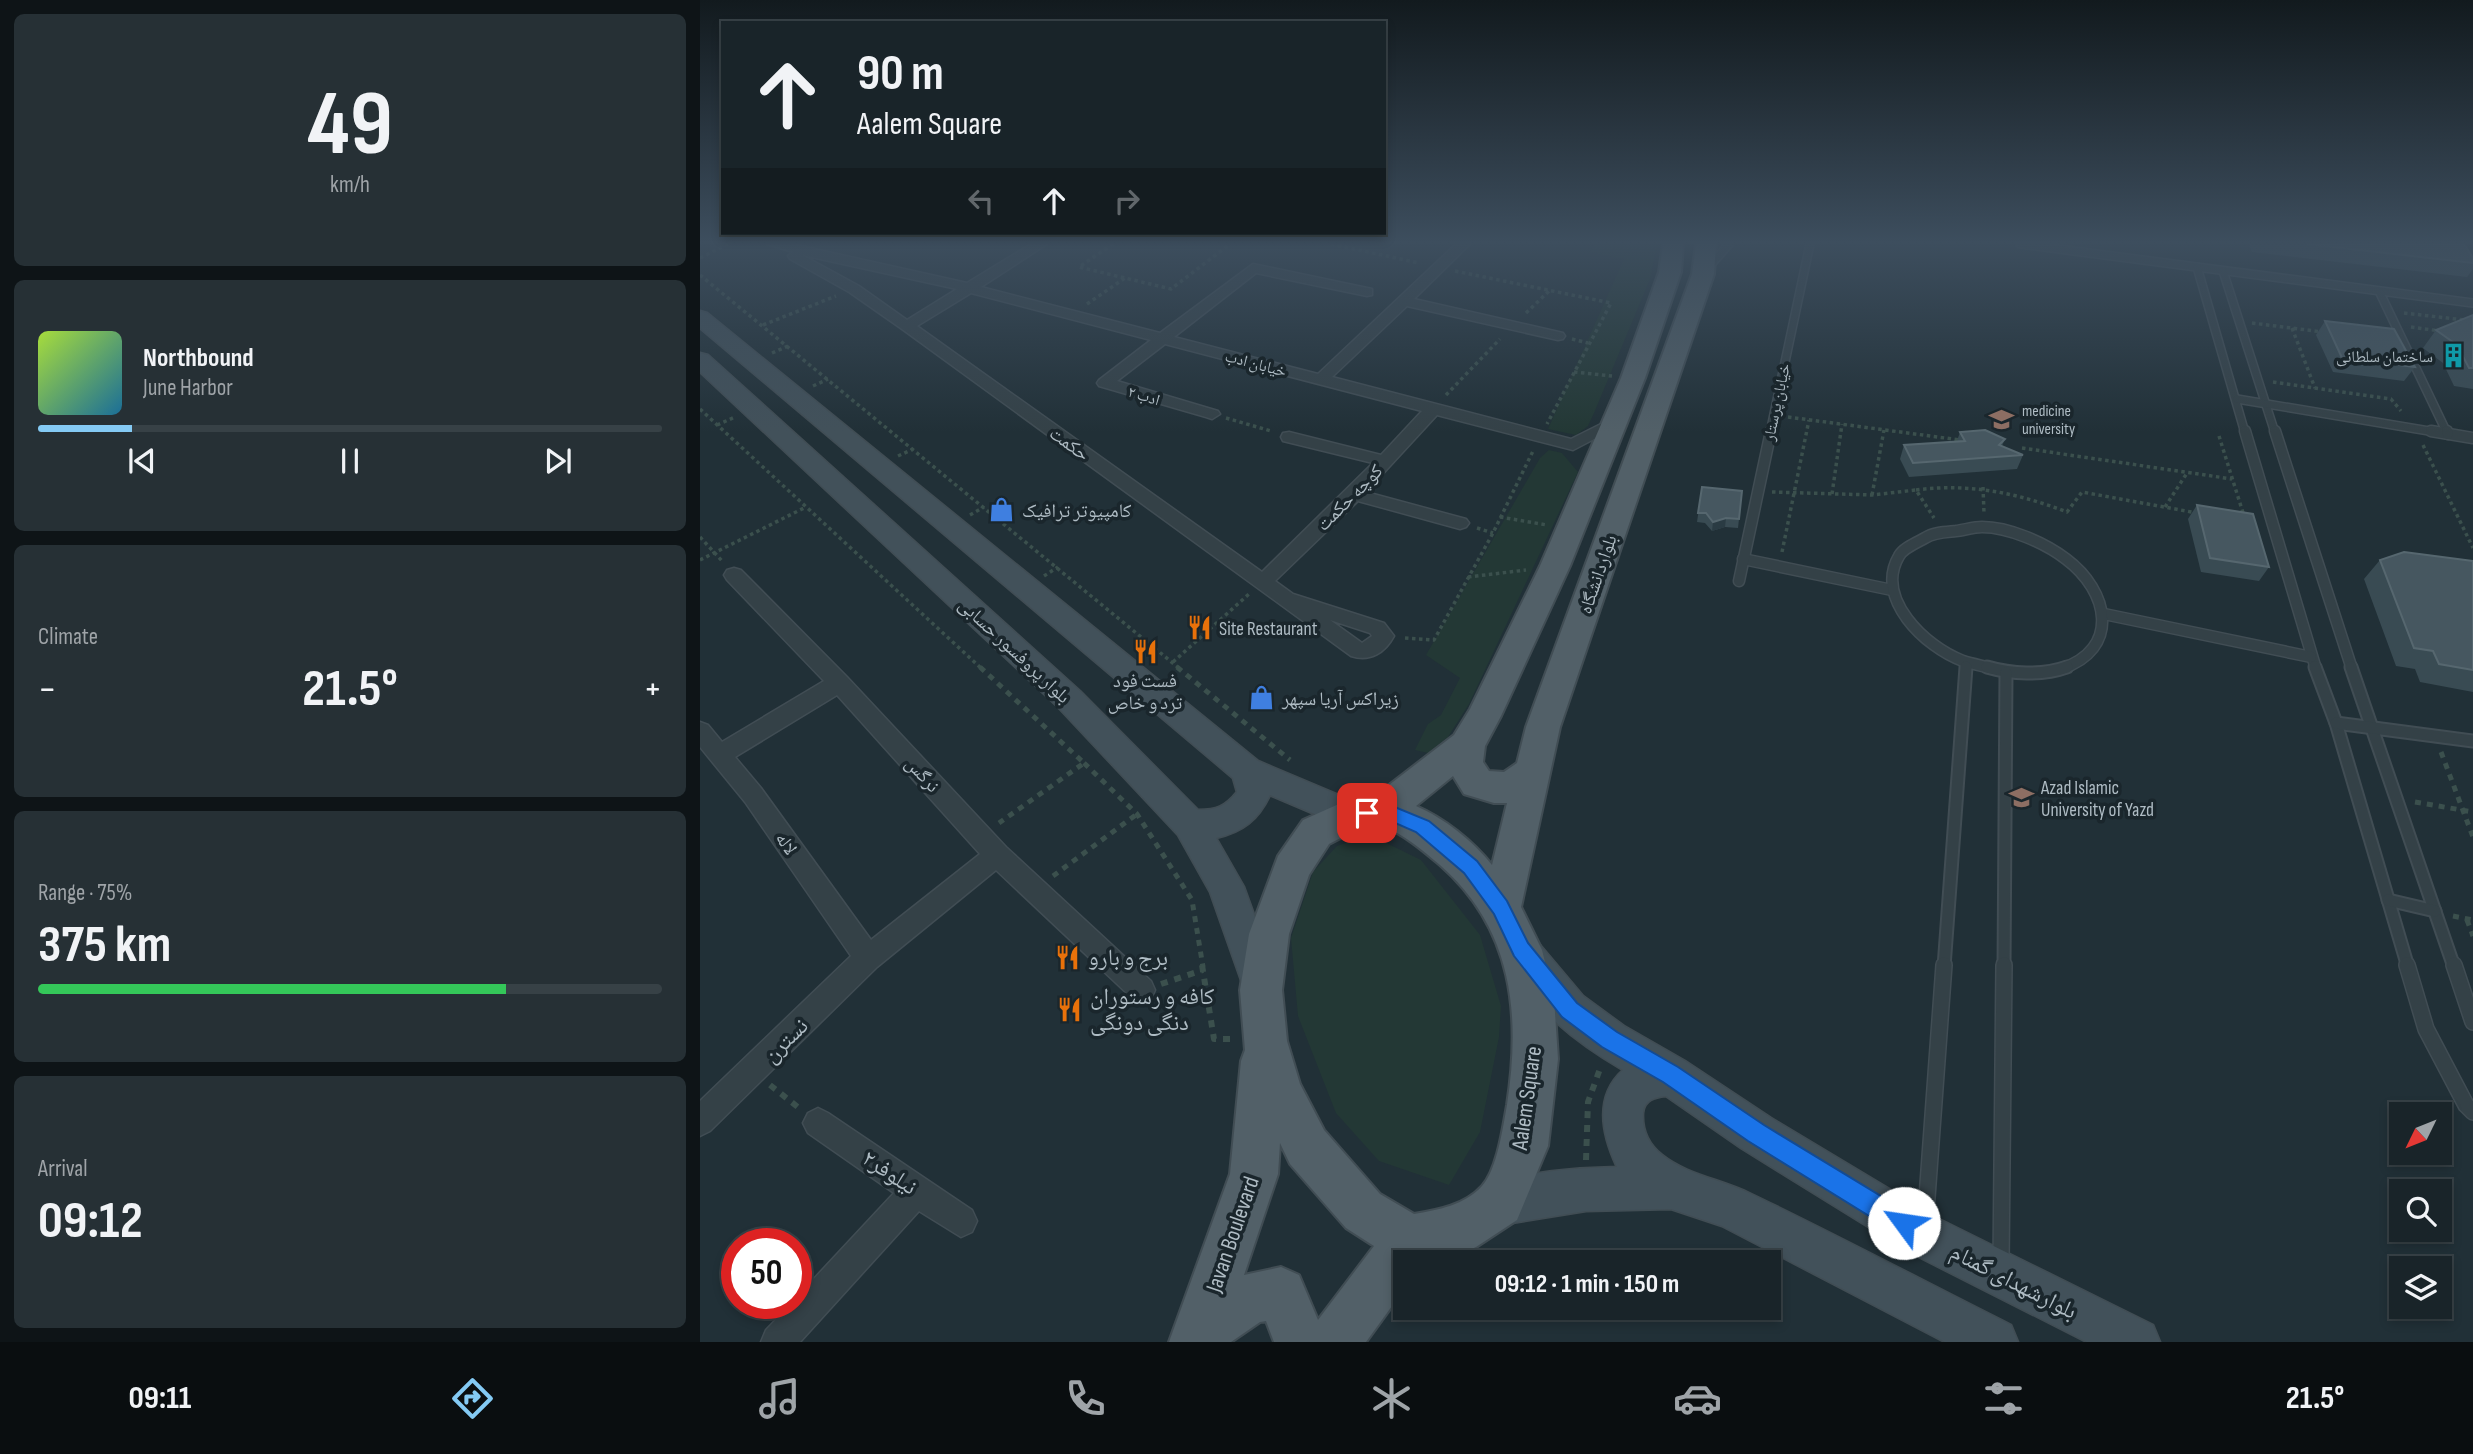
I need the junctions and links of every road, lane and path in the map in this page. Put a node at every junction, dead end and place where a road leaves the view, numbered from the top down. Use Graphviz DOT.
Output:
graph roads {
  1 [pos="738,307"];
  2 [pos="810,307"];
  3 [pos="879,307"];
  4 [pos="939,307"];
  5 [pos="1040,307"];
  6 [pos="1084,307"];
  7 [pos="1202,307"];
  8 [pos="1399,307"];
  9 [pos="1429,307"];
  10 [pos="1532,307"];
  11 [pos="1609,307"];
  12 [pos="1658,307"];
  13 [pos="1689,307"];
  14 [pos="1797,307"];
  15 [pos="2209,307"];
  16 [pos="2234,307"];
  17 [pos="2387,307"];
  18 [pos="2389,311"];
  19 [pos="1072,315"];
  20 [pos="700,317"];
  21 [pos="2238,321"];
  22 [pos="2473,321"];
  23 [pos="2396,325"];
  24 [pos="762,326"];
  25 [pos="907,326"];
  26 [pos="1513,326"];
  27 [pos="2292,328"];
  28 [pos="2447,332"];
  29 [pos="2329,333"];
  30 [pos="1558,336"];
  31 [pos="1161,338"];
  32 [pos="700,360"];
  33 [pos="1574,372"];
  34 [pos="1633,378"];
  35 [pos="1320,380"];
  36 [pos="2259,380"];
  37 [pos="2315,388"];
  38 [pos="2237,399"];
  39 [pos="2268,405"];
  40 [pos="700,409"];
  41 [pos="1433,409"];
  42 [pos="1212,415"];
  43 [pos="1774,415"];
  44 [pos="1809,420"];
  45 [pos="1842,424"];
  46 [pos="1613,425"];
  47 [pos="2415,429"];
  48 [pos="1884,430"];
  49 [pos="2448,434"];
  50 [pos="2219,436"];
  51 [pos="1289,437"];
  52 [pos="1540,437"];
  53 [pos="2473,438"];
  54 [pos="1962,440"];
  55 [pos="1573,445"];
  56 [pos="2022,448"];
  57 [pos="1384,461"];
  58 [pos="2187,473"];
  59 [pos="2232,479"];
  60 [pos="1590,480"];
  61 [pos="1983,487"];
  62 [pos="1916,490"];
  63 [pos="1758,492"];
  64 [pos="1793,493"];
  65 [pos="1354,494"];
  66 [pos="1832,494"];
  67 [pos="1872,495"];
  68 [pos="806,507"];
  69 [pos="2165,507"];
  70 [pos="2205,515"];
  71 [pos="1500,517"];
  72 [pos="2246,522"];
  73 [pos="1460,523"];
  74 [pos="1984,527"];
  75 [pos="1569,529"];
  76 [pos="1941,530"];
  77 [pos="700,537"];
  78 [pos="2473,548"];
  79 [pos="714,552"];
  80 [pos="1743,559"];
  81 [pos="700,560"];
  82 [pos="1555,566"];
  83 [pos="1779,567"];
  84 [pos="734,575"];
  85 [pos="1468,577"];
  86 [pos="1739,581"];
  87 [pos="1263,582"];
  88 [pos="1892,590"];
  89 [pos="1289,600"];
  90 [pos="2104,614"];
  91 [pos="1384,636"];
  92 [pos="2311,657"];
  93 [pos="1173,662"];
  94 [pos="1966,663"];
  95 [pos="2006,673"];
  96 [pos="839,683"];
  97 [pos="2336,723"];
  98 [pos="2373,726"];
  99 [pos="700,731"];
  100 [pos="2435,735"];
  101 [pos="2473,741"];
  102 [pos="1467,745"];
  103 [pos="719,755"];
  104 [pos="1083,763"];
  105 [pos="1292,763"];
  106 [pos="1247,771"];
  107 [pos="1532,772"];
  108 [pos="2397,798"];
  109 [pos="2463,811"];
  110 [pos="1367,813"];
  111 [pos="2473,813"];
  112 [pos="1137,814"];
  113 [pos="1190,825"];
  114 [pos="2473,837"];
  115 [pos="988,846"];
  116 [pos="1034,890"];
  117 [pos="2388,900"];
  118 [pos="1501,908"];
  119 [pos="2435,911"];
  120 [pos="2467,919"];
  121 [pos="2473,936"];
  122 [pos="1521,950"];
  123 [pos="868,958"];
  124 [pos="1203,970"];
  125 [pos="1142,990"];
  126 [pos="1261,990"];
  127 [pos="2473,1023"];
  128 [pos="1265,1041"];
  129 [pos="753,1071"];
  130 [pos="1671,1075"];
  131 [pos="2473,1112"];
  132 [pos="700,1121"];
  133 [pos="818,1123"];
  134 [pos="1671,1187"];
  135 [pos="917,1190"];
  136 [pos="1500,1203"];
  137 [pos="961,1221"];
  138 [pos="1925,1236"];
  139 [pos="1410,1240"];
  140 [pos="2001,1274"];
  141 [pos="1981,1337"];
  142 [pos="1197,1338"];
  143 [pos="778,1342"];
  144 [pos="1300,1342"];
  145 [pos="1334,1342"];
  146 [pos="2136,1342"];
  1 -- 24 [label="path"];
  2 -- 24 [label="path"];
  3 -- 25 [label="street, حکمت"];
  4 -- 25 [label="street"];
  5 -- 19 [label="street, خیابان ادب"];
  6 -- 19 [label="path"];
  7 -- 31 [label="street"];
  8 -- 35 [label="street"];
  9 -- 26 [label="street"];
  10 -- 26 [label="path"];
  11 -- 33 [label="path"];
  12 -- 34 [label="main road"];
  13 -- 107 [label="main road, بلواردانشگاه"];
  14 -- 43 [label="lane, خیابان پرستار"];
  15 -- 38 [label="lane"];
  16 -- 21 [label="lane"];
  17 -- 18 [label="lane"];
  18 -- 22 [label="path"];
  18 -- 23 [label="lane"];
  19 -- 31 [label="street, خیابان ادب"];
  20 -- 106 [label="main road"];
  21 -- 27 [label="path"];
  21 -- 36 [label="lane"];
  23 -- 28 [label="path"];
  23 -- 49 [label="lane"];
  24 -- 93 [label="path"];
  25 -- 87 [label="street, حکمت"];
  26 -- 30 [label="street"];
  26 -- 41 [label="path"];
  27 -- 29 [label="path"];
  27 -- 37 [label="path"];
  31 -- 35 [label="street, خیابان ادب"];
  31 -- 42 [label="street, ادب ۲"];
  32 -- 113 [label="main road, بلوار پروفسور حسابی"];
  33 -- 34 [label="path"];
  33 -- 52 [label="path"];
  34 -- 46 [label="main road"];
  35 -- 41 [label="street, خیابان ادب"];
  36 -- 37 [label="path"];
  36 -- 39 [label="lane"];
  37 -- 47 [label="path"];
  38 -- 39 [label="lane"];
  38 -- 92 [label="lane"];
  39 -- 47 [label="lane"];
  39 -- 98 [label="lane"];
  40 -- 68 [label="path"];
  41 -- 52 [label="street, خیابان ادب"];
  41 -- 57 [label="street, کوچه حکمت"];
  42 -- 51 [label="path"];
  43 -- 44 [label="path"];
  43 -- 63 [label="lane, خیابان پرستار"];
  44 -- 45 [label="path"];
  44 -- 64 [label="path"];
  45 -- 48 [label="path"];
  45 -- 66 [label="path"];
  46 -- 55 [label="street"];
  46 -- 60 [label="main road"];
  47 -- 49 [label="lane"];
  47 -- 78 [label="path"];
  48 -- 54 [label="path"];
  48 -- 67 [label="path"];
  49 -- 53 [label="lane"];
  50 -- 59 [label="path"];
  51 -- 57 [label="street"];
  52 -- 55 [label="street, خیابان ادب"];
  52 -- 71 [label="path"];
  55 -- 60 [label="street"];
  56 -- 58 [label="path"];
  57 -- 65 [label="street, کوچه حکمت"];
  58 -- 59 [label="path"];
  58 -- 69 [label="path"];
  59 -- 72 [label="path"];
  60 -- 75 [label="main road"];
  61 -- 62 [label="path"];
  61 -- 69 [label="path"];
  61 -- 74 [label="path"];
  62 -- 67 [label="path"];
  62 -- 76 [label="path"];
  63 -- 64 [label="path"];
  63 -- 80 [label="lane, خیابان پرستار"];
  64 -- 66 [label="path"];
  64 -- 83 [label="path"];
  65 -- 73 [label="street"];
  65 -- 87 [label="street, کوچه حکمت"];
  66 -- 67 [label="path"];
  68 -- 79 [label="path"];
  68 -- 104 [label="path"];
  69 -- 70 [label="path"];
  71 -- 75 [label="path"];
  71 -- 85 [label="path"];
  74 -- 76 [label="lane"];
  74 -- 90 [label="lane"];
  75 -- 82 [label="main road"];
  76 -- 88 [label="lane"];
  77 -- 79 [label="path"];
  79 -- 81 [label="path"];
  79 -- 84 [label="path"];
  80 -- 83 [label="lane"];
  80 -- 86 [label="lane, خیابان پرستار"];
  82 -- 85 [label="path"];
  82 -- 102 [label="main road"];
  83 -- 88 [label="lane"];
  84 -- 96 [label="street, نرگس"];
  85 -- 91 [label="path"];
  87 -- 89 [label="street, حکمت"];
  87 -- 93 [label="path"];
  88 -- 94 [label="lane"];
  89 -- 91 [label="street"];
  89 -- 91 [label="street, حکمت"];
  90 -- 92 [label="lane"];
  90 -- 95 [label="lane"];
  92 -- 97 [label="lane"];
  93 -- 105 [label="path"];
  94 -- 95 [label="lane"];
  94 -- 138 [label="lane"];
  95 -- 140 [label="lane"];
  96 -- 103 [label="street"];
  96 -- 115 [label="street, نرگس"];
  97 -- 98 [label="lane"];
  97 -- 117 [label="lane"];
  98 -- 100 [label="lane"];
  98 -- 108 [label="lane"];
  99 -- 103 [label="street, لاله"];
  100 -- 101 [label="lane"];
  100 -- 109 [label="path"];
  102 -- 107 [label="main road"];
  102 -- 110 [label="main road"];
  103 -- 123 [label="street, لاله"];
  104 -- 112 [label="path"];
  104 -- 115 [label="path"];
  106 -- 110 [label="main road"];
  106 -- 113 [label="main road"];
  107 -- 118 [label="main road, بلواردانشگاه"];
  108 -- 109 [label="path"];
  108 -- 119 [label="lane"];
  109 -- 111 [label="path"];
  109 -- 114 [label="path"];
  110 -- 118 [label="main road, Aalem Square"];
  110 -- 126 [label="main road"];
  112 -- 116 [label="path"];
  112 -- 124 [label="path"];
  113 -- 126 [label="main road, بلوار پروفسور حسابی"];
  115 -- 116 [label="street, نرگس"];
  115 -- 123 [label="street"];
  116 -- 125 [label="street, نرگس"];
  117 -- 119 [label="lane"];
  117 -- 131 [label="lane"];
  118 -- 122 [label="main road, Aalem Square"];
  119 -- 127 [label="lane"];
  120 -- 121 [label="path"];
  122 -- 130 [label="main road, بلوارشهدای گمنام"];
  122 -- 136 [label="main road, Aalem Square"];
  123 -- 129 [label="street, نسترن"];
  124 -- 125 [label="path"];
  124 -- 128 [label="path"];
  126 -- 128 [label="main road"];
  128 -- 139 [label="main road"];
  128 -- 142 [label="main road, Javan Boulevard"];
  129 -- 132 [label="street, نسترن"];
  129 -- 133 [label="path"];
  130 -- 134 [label="main road"];
  130 -- 138 [label="main road, بلوارشهدای گمنام"];
  133 -- 135 [label="street, نیلوفر۲"];
  134 -- 136 [label="main road"];
  134 -- 141 [label="main road"];
  135 -- 137 [label="street, نیلوفر۲"];
  135 -- 143 [label="street"];
  136 -- 139 [label="main road"];
  138 -- 140 [label="main road, بلوارشهدای گمنام"];
  139 -- 145 [label="main road"];
  140 -- 146 [label="main road, بلوارشهدای گمنام"];
  142 -- 144 [label="main road"];
}
